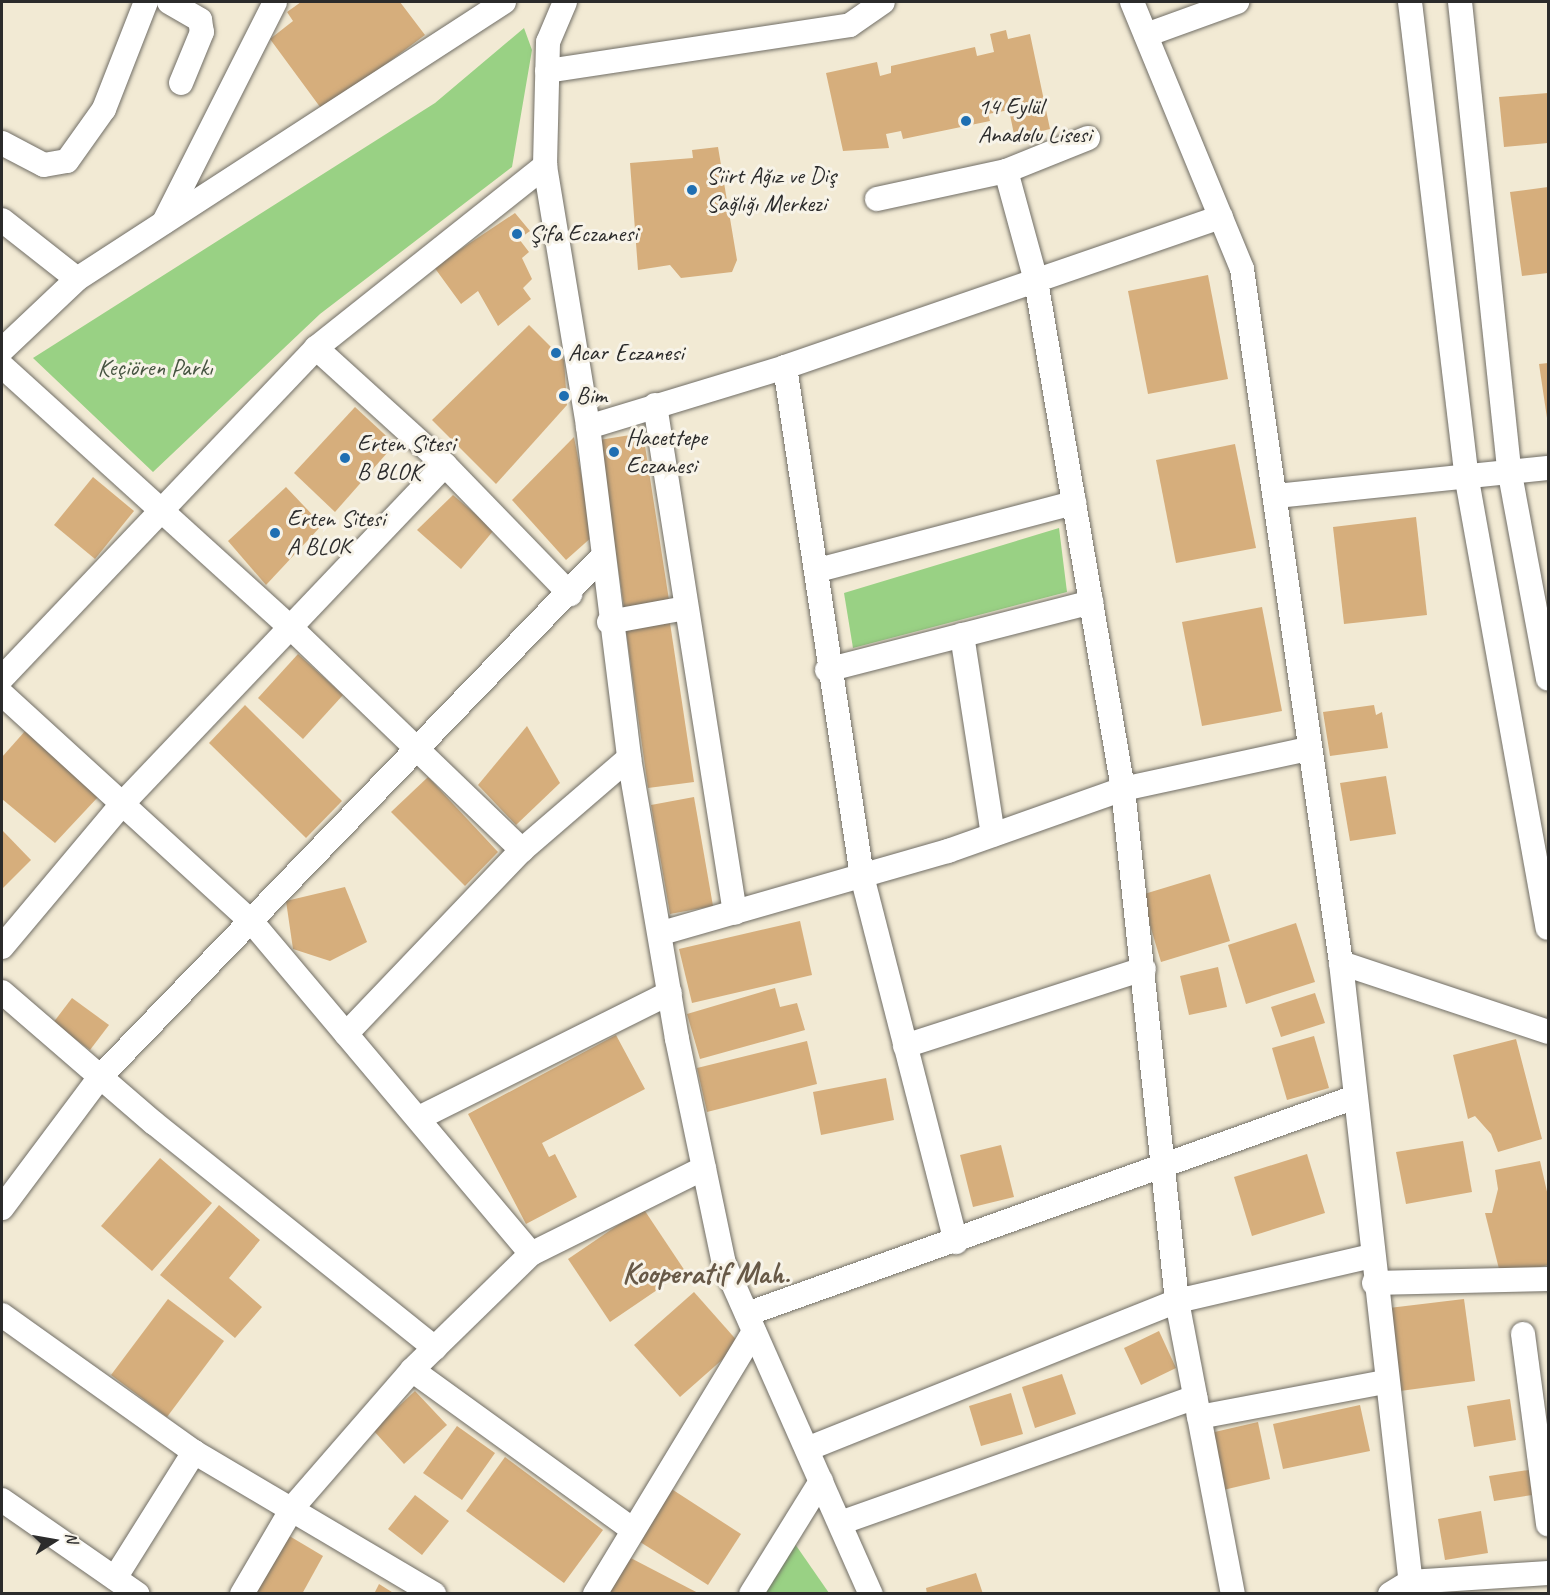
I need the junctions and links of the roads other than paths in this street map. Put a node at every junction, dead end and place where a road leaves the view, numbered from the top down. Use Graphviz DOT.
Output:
graph roads {
  1 [pos="146,2"];
  2 [pos="168,2"];
  3 [pos="275,2"];
  4 [pos="504,2"];
  5 [pos="565,2"];
  6 [pos="883,2"];
  7 [pos="1132,2"];
  8 [pos="1237,2"];
  9 [pos="1410,2"];
  10 [pos="1460,2"];
  11 [pos="1146,35"];
  12 [pos="547,71"];
  13 [pos="181,83"];
  14 [pos="1088,138"];
  15 [pos="2,143"];
  16 [pos="545,166"];
  17 [pos="1006,171"];
  18 [pos="877,199"];
  19 [pos="1221,217"];
  20 [pos="2,220"];
  21 [pos="164,222"];
  22 [pos="77,279"];
  23 [pos="1036,281"];
  24 [pos="316,348"];
  25 [pos="2,350"];
  26 [pos="2,366"];
  27 [pos="785,367"];
  28 [pos="655,405"];
  29 [pos="588,427"];
  30 [pos="445,465"];
  31 [pos="1548,468"];
  32 [pos="1510,474"];
  33 [pos="1467,480"];
  34 [pos="1276,496"];
  35 [pos="1074,503"];
  36 [pos="158,512"];
  37 [pos="602,557"];
  38 [pos="819,570"];
  39 [pos="570,594"];
  40 [pos="1091,602"];
  41 [pos="686,608"];
  42 [pos="609,622"];
  43 [pos="288,625"];
  44 [pos="962,635"];
  45 [pos="826,670"];
  46 [pos="2,678"];
  47 [pos="1548,680"];
  48 [pos="2,694"];
  49 [pos="1308,749"];
  50 [pos="415,750"];
  51 [pos="629,758"];
  52 [pos="1124,789"];
  53 [pos="122,804"];
  54 [pos="993,835"];
  55 [pos="522,850"];
  56 [pos="862,876"];
  57 [pos="735,913"];
  58 [pos="251,921"];
  59 [pos="1548,928"];
  60 [pos="662,933"];
  61 [pos="2,947"];
  62 [pos="1341,963"];
  63 [pos="1144,969"];
  64 [pos="2,992"];
  65 [pos="670,993"];
  66 [pos="1548,1032"];
  67 [pos="346,1034"];
  68 [pos="905,1046"];
  69 [pos="100,1077"];
  70 [pos="1355,1097"];
  71 [pos="421,1117"];
  72 [pos="1166,1166"];
  73 [pos="704,1168"];
  74 [pos="2,1208"];
  75 [pos="956,1242"];
  76 [pos="531,1254"];
  77 [pos="1372,1256"];
  78 [pos="1548,1279"];
  79 [pos="1374,1283"];
  80 [pos="1177,1301"];
  81 [pos="2,1315"];
  82 [pos="751,1323"];
  83 [pos="1522,1334"];
  84 [pos="435,1348"];
  85 [pos="412,1370"];
  86 [pos="1385,1382"];
  87 [pos="1197,1407"];
  88 [pos="807,1449"];
  89 [pos="194,1452"];
  90 [pos="821,1481"];
  91 [pos="2,1500"];
  92 [pos="293,1507"];
  93 [pos="840,1523"];
  94 [pos="1548,1524"];
  95 [pos="633,1530"];
  96 [pos="1548,1573"];
  97 [pos="115,1578"];
  98 [pos="1404,1590"];
  99 [pos="137,1593"];
  100 [pos="242,1593"];
  101 [pos="434,1593"];
  102 [pos="595,1593"];
  103 [pos="751,1593"];
  104 [pos="871,1593"];
  105 [pos="1233,1593"];
  1 -- 15 [label="street"];
  2 -- 13 [label="street"];
  3 -- 21 [label="street"];
  4 -- 21 [label="street"];
  5 -- 12 [label="street"];
  6 -- 12 [label="street"];
  7 -- 11 [label="street"];
  8 -- 11 [label="street"];
  9 -- 33 [label="street"];
  10 -- 32 [label="street"];
  11 -- 19 [label="street"];
  12 -- 16 [label="street"];
  14 -- 17 [label="street"];
  16 -- 24 [label="street"];
  16 -- 29 [label="street"];
  17 -- 18 [label="street"];
  17 -- 23 [label="street"];
  19 -- 23 [label="street"];
  19 -- 34 [label="street"];
  20 -- 22 [label="street"];
  21 -- 22 [label="street"];
  22 -- 25 [label="street"];
  23 -- 27 [label="street"];
  23 -- 35 [label="street"];
  24 -- 30 [label="street"];
  24 -- 36 [label="street"];
  26 -- 36 [label="street"];
  27 -- 28 [label="street"];
  27 -- 38 [label="street"];
  28 -- 29 [label="street"];
  28 -- 41 [label="street"];
  29 -- 37 [label="street"];
  30 -- 39 [label="street"];
  30 -- 43 [label="street"];
  31 -- 32 [label="street"];
  32 -- 33 [label="street"];
  32 -- 47 [label="street"];
  33 -- 34 [label="street"];
  33 -- 59 [label="street"];
  34 -- 49 [label="street"];
  35 -- 38 [label="street"];
  35 -- 40 [label="street"];
  36 -- 43 [label="street"];
  36 -- 46 [label="street"];
  37 -- 39 [label="street"];
  37 -- 42 [label="street"];
  38 -- 45 [label="street"];
  39 -- 50 [label="street"];
  40 -- 44 [label="street"];
  40 -- 52 [label="street"];
  41 -- 42 [label="street"];
  41 -- 57 [label="street"];
  42 -- 51 [label="street"];
  43 -- 50 [label="street"];
  43 -- 53 [label="street"];
  44 -- 45 [label="street"];
  44 -- 54 [label="street"];
  45 -- 56 [label="street"];
  48 -- 53 [label="street"];
  49 -- 52 [label="street"];
  49 -- 62 [label="street"];
  50 -- 55 [label="street"];
  50 -- 58 [label="street"];
  51 -- 55 [label="street"];
  51 -- 60 [label="street"];
  52 -- 54 [label="street"];
  52 -- 63 [label="street"];
  53 -- 58 [label="street"];
  53 -- 61 [label="street"];
  54 -- 56 [label="street"];
  55 -- 67 [label="street"];
  56 -- 57 [label="street"];
  56 -- 68 [label="street"];
  57 -- 60 [label="street"];
  58 -- 67 [label="street"];
  58 -- 69 [label="street"];
  60 -- 65 [label="street"];
  62 -- 66 [label="street"];
  62 -- 70 [label="street"];
  63 -- 68 [label="street"];
  63 -- 72 [label="street"];
  64 -- 69 [label="street"];
  65 -- 71 [label="street"];
  65 -- 73 [label="street"];
  67 -- 71 [label="street"];
  68 -- 75 [label="street"];
  69 -- 74 [label="street"];
  69 -- 84 [label="street"];
  70 -- 72 [label="street"];
  70 -- 77 [label="street"];
  71 -- 76 [label="street"];
  72 -- 75 [label="street"];
  72 -- 80 [label="street"];
  73 -- 76 [label="street"];
  73 -- 82 [label="street"];
  75 -- 82 [label="street"];
  76 -- 84 [label="street"];
  77 -- 79 [label="street"];
  77 -- 80 [label="street"];
  78 -- 79 [label="street"];
  79 -- 86 [label="street"];
  80 -- 87 [label="street"];
  80 -- 88 [label="street"];
  81 -- 89 [label="street"];
  82 -- 88 [label="street"];
  82 -- 95 [label="street"];
  83 -- 94 [label="street"];
  84 -- 85 [label="street"];
  85 -- 92 [label="street"];
  85 -- 95 [label="street"];
  86 -- 87 [label="street"];
  86 -- 98 [label="street"];
  87 -- 93 [label="street"];
  87 -- 105 [label="street"];
  88 -- 90 [label="street"];
  89 -- 92 [label="street"];
  89 -- 97 [label="street"];
  90 -- 93 [label="street"];
  90 -- 103 [label="street"];
  91 -- 97 [label="street"];
  92 -- 100 [label="street"];
  92 -- 101 [label="street"];
  93 -- 104 [label="street"];
  95 -- 102 [label="street"];
  96 -- 98 [label="street"];
  97 -- 99 [label="street"];
}
